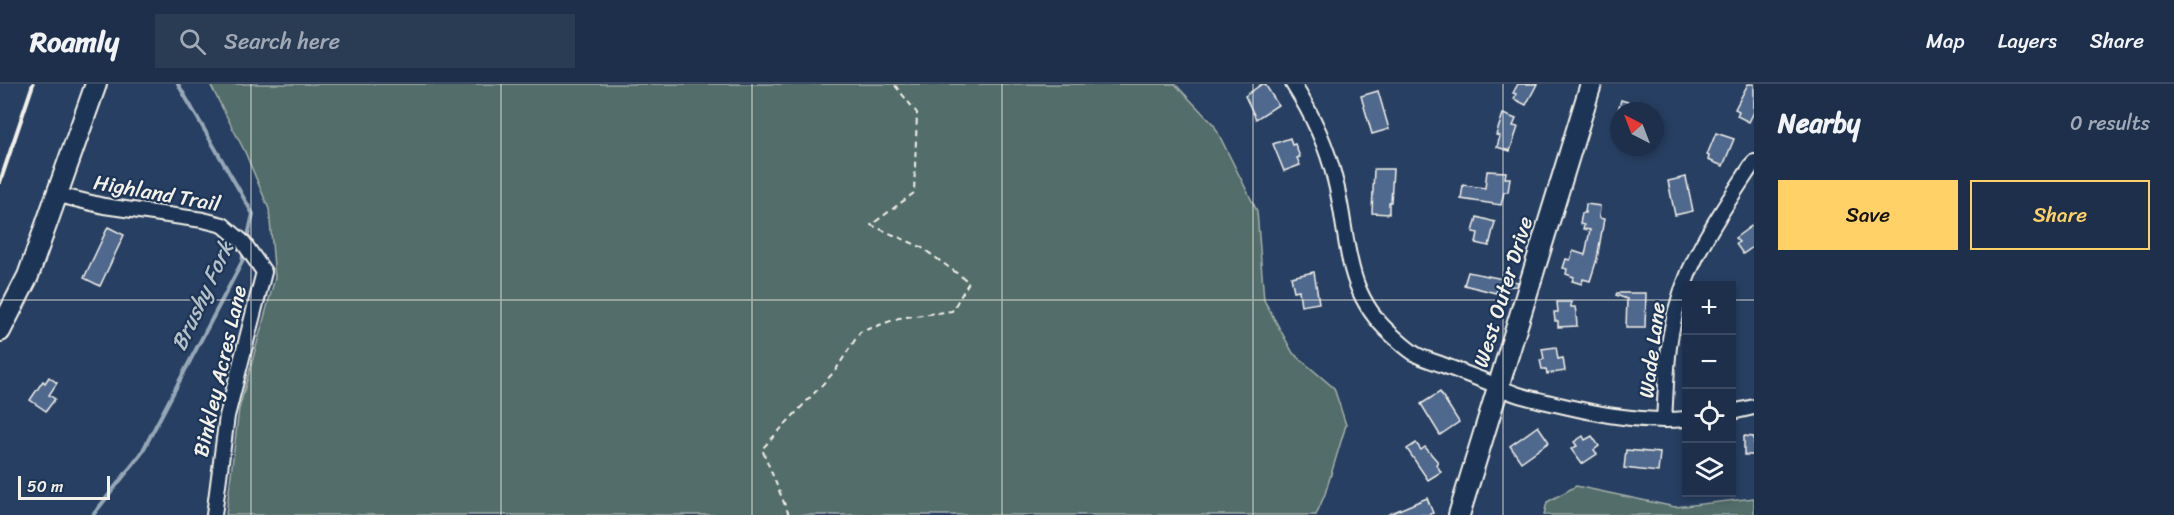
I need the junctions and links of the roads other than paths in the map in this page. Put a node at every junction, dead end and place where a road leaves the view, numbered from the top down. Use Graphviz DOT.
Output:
graph roads {
  1 [pos="96,84"];
  2 [pos="1293,84"];
  3 [pos="1591,84"];
  4 [pos="1754,162"];
  5 [pos="58,195"];
  6 [pos="264,272"];
  7 [pos="0,331"];
  8 [pos="1498,386"];
  9 [pos="1754,407"];
  10 [pos="1736,411"];
  11 [pos="1682,419"];
  12 [pos="1664,420"];
  13 [pos="214,515"];
  14 [pos="1459,515"];
  1 -- 5 [label="street"];
  2 -- 8 [label="street"];
  3 -- 8 [label="street, West Outer Drive"];
  4 -- 12 [label="street, Wade Lane"];
  5 -- 6 [label="street, Highland Trail"];
  5 -- 7 [label="street"];
  6 -- 13 [label="street, Binkley Acres Lane"];
  8 -- 12 [label="street"];
  8 -- 14 [label="street, West Outer Drive"];
  9 -- 10 [label="street"];
  11 -- 12 [label="street"];
}
